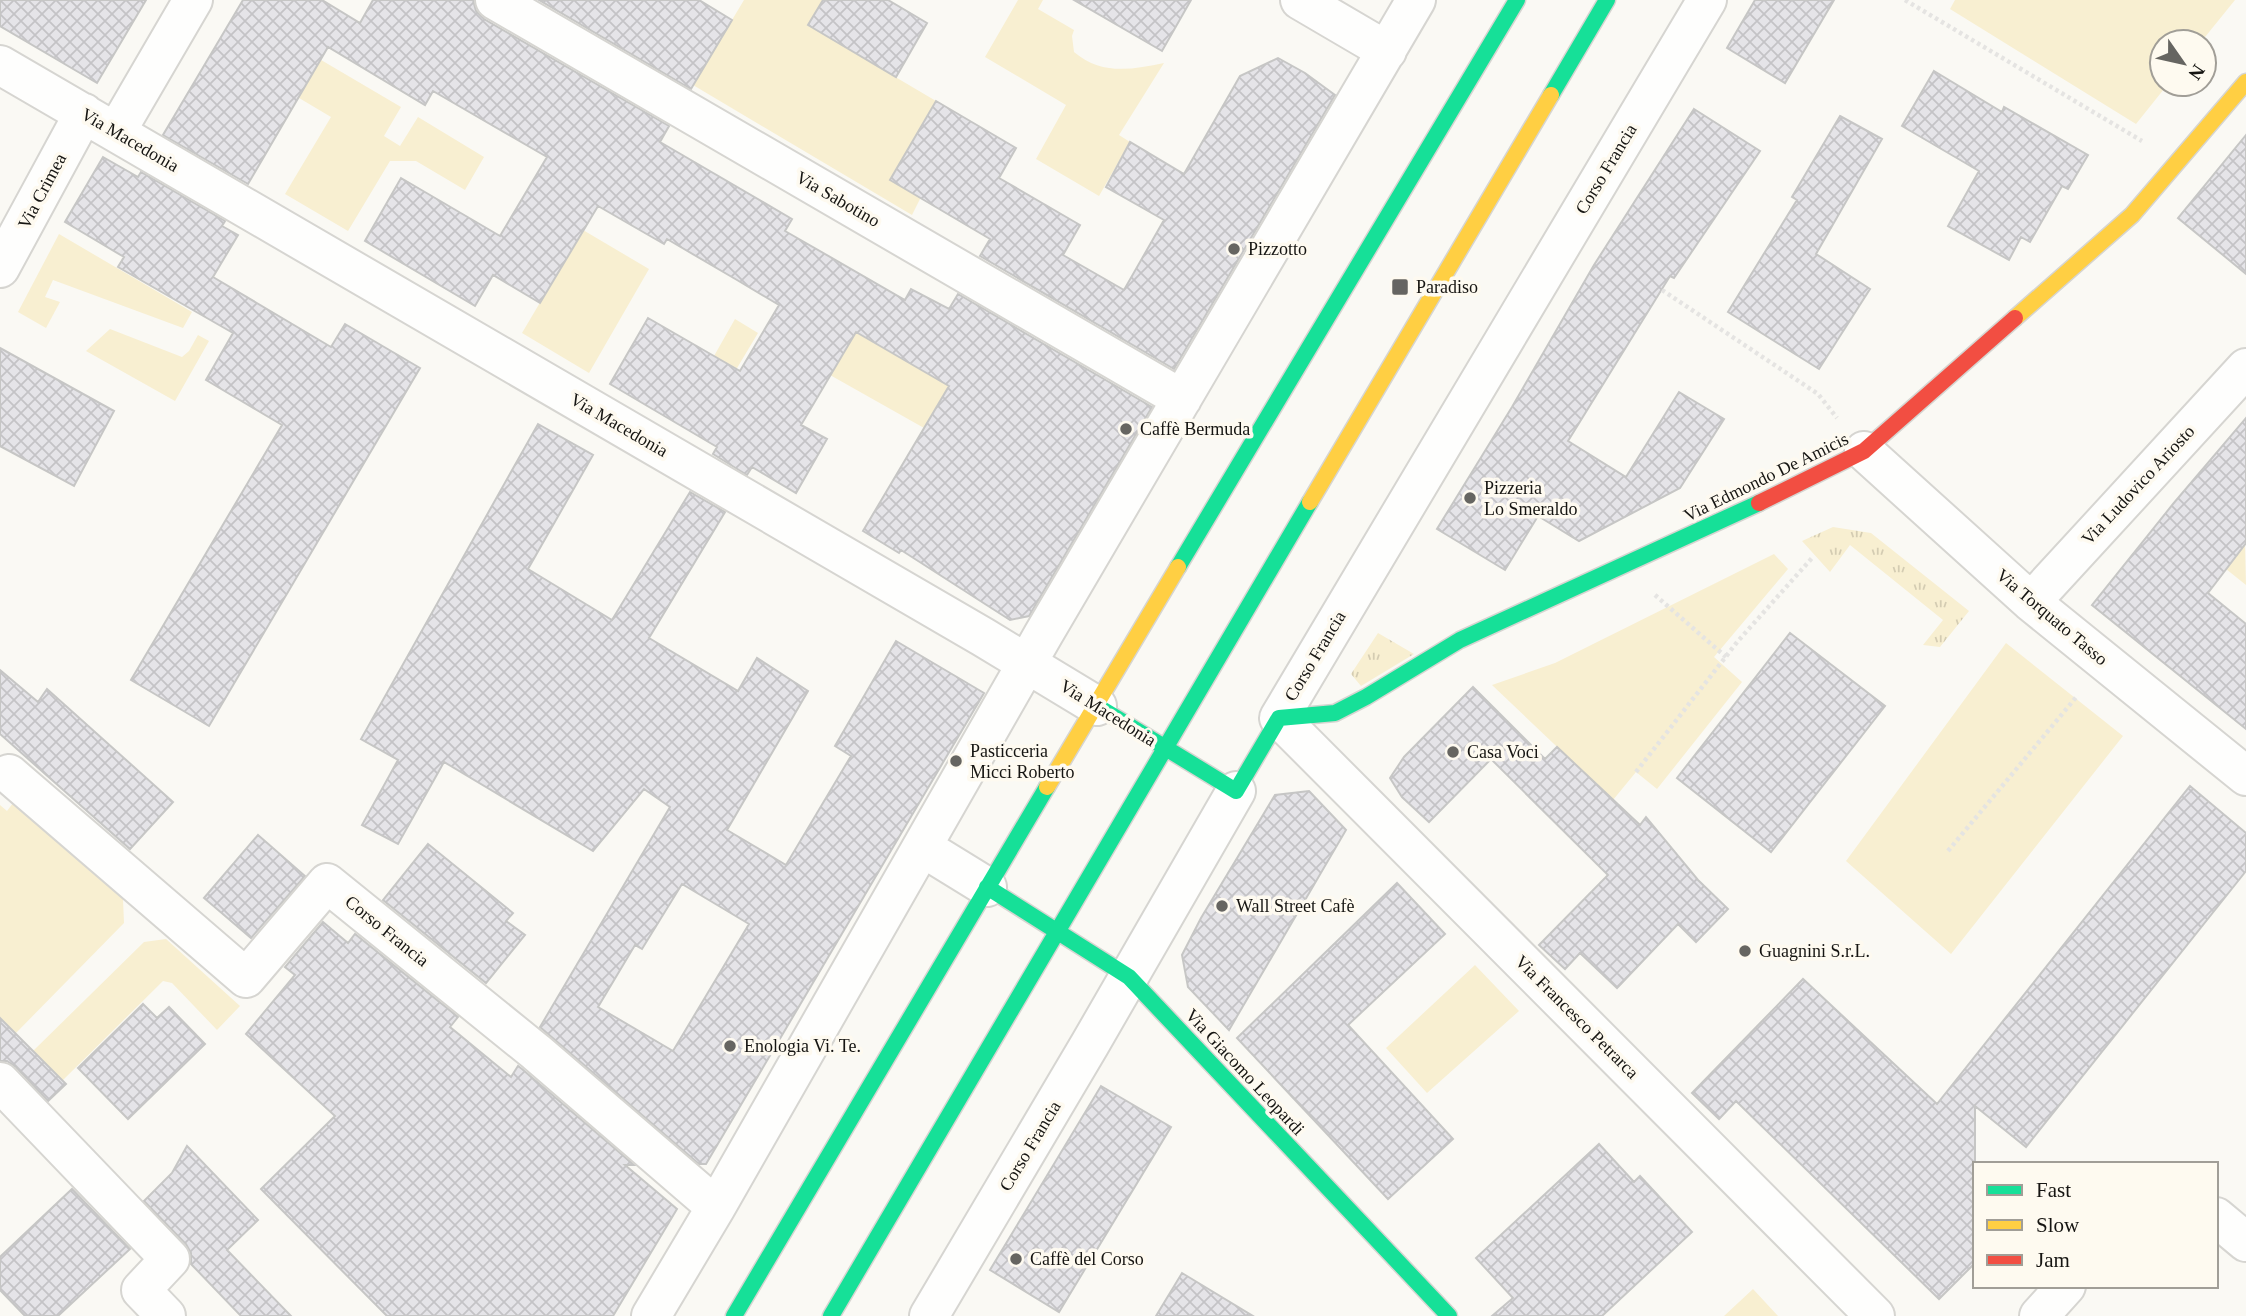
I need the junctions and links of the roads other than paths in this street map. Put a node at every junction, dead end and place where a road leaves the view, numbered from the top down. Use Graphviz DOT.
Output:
graph roads {
  1 [pos="192,0"];
  2 [pos="495,0"];
  3 [pos="1300,0"];
  4 [pos="1416,0"];
  5 [pos="1517,0"];
  6 [pos="1607,0"];
  7 [pos="1707,0"];
  8 [pos="1387,51"];
  9 [pos="0,65"];
  10 [pos="2246,82"];
  11 [pos="100,123"];
  12 [pos="0,268"];
  13 [pos="2246,368"];
  14 [pos="1182,399"];
  15 [pos="1864,451"];
  16 [pos="2031,602"];
  17 [pos="1027,663"];
  18 [pos="1097,706"];
  19 [pos="1279,718"];
  20 [pos="1164,748"];
  21 [pos="9,774"];
  22 [pos="2246,776"];
  23 [pos="1236,791"];
  24 [pos="922,847"];
  25 [pos="987,887"];
  26 [pos="1058,930"];
  27 [pos="1129,977"];
  28 [pos="0,1082"];
  29 [pos="716,1208"];
  30 [pos="2218,1219"];
  31 [pos="2246,1242"];
  32 [pos="2064,1288"];
  33 [pos="166,1316"];
  34 [pos="651,1316"];
  35 [pos="734,1316"];
  36 [pos="831,1316"];
  37 [pos="929,1316"];
  38 [pos="1450,1316"];
  39 [pos="1875,1316"];
  40 [pos="2039,1316"];
  1 -- 11 [label="street, Via Crimea"];
  2 -- 14 [label="street, Via Sabotino"];
  3 -- 8 [label="street"];
  4 -- 8 [label="street"];
  5 -- 18 [label="main road"];
  6 -- 20 [label="main road"];
  7 -- 19 [label="street, Corso Francia"];
  8 -- 14 [label="street"];
  9 -- 11 [label="street, Via Macedonia"];
  10 -- 15 [label="main road, Via Edmondo De Amicis"];
  11 -- 12 [label="street, Via Crimea"];
  11 -- 17 [label="street, Via Macedonia"];
  13 -- 16 [label="street, Via Ludovico Ariosto"];
  14 -- 17 [label="street"];
  15 -- 16 [label="street, Via Torquato Tasso"];
  15 -- 19 [label="main road, Via Edmondo De Amicis"];
  16 -- 22 [label="street, Via Torquato Tasso"];
  17 -- 18 [label="street, Via Macedonia"];
  17 -- 24 [label="street"];
  18 -- 20 [label="main road, Via Macedonia"];
  18 -- 25 [label="main road"];
  19 -- 23 [label="main road, Corso Francia"];
  19 -- 39 [label="street, Via Francesco Petrarca"];
  20 -- 23 [label="main road, Via Macedonia"];
  20 -- 26 [label="main road"];
  21 -- 29 [label="street, Corso Francia"];
  23 -- 27 [label="street, Corso Francia"];
  24 -- 25 [label="street"];
  24 -- 29 [label="street"];
  25 -- 26 [label="main road, Via Giacomo Leopardi"];
  25 -- 35 [label="main road"];
  26 -- 27 [label="main road, Via Giacomo Leopardi"];
  26 -- 36 [label="main road"];
  27 -- 37 [label="street, Corso Francia"];
  27 -- 38 [label="main road, Via Giacomo Leopardi"];
  28 -- 33 [label="street"];
  29 -- 34 [label="street"];
  30 -- 31 [label="street"];
  32 -- 40 [label="street"];
}
